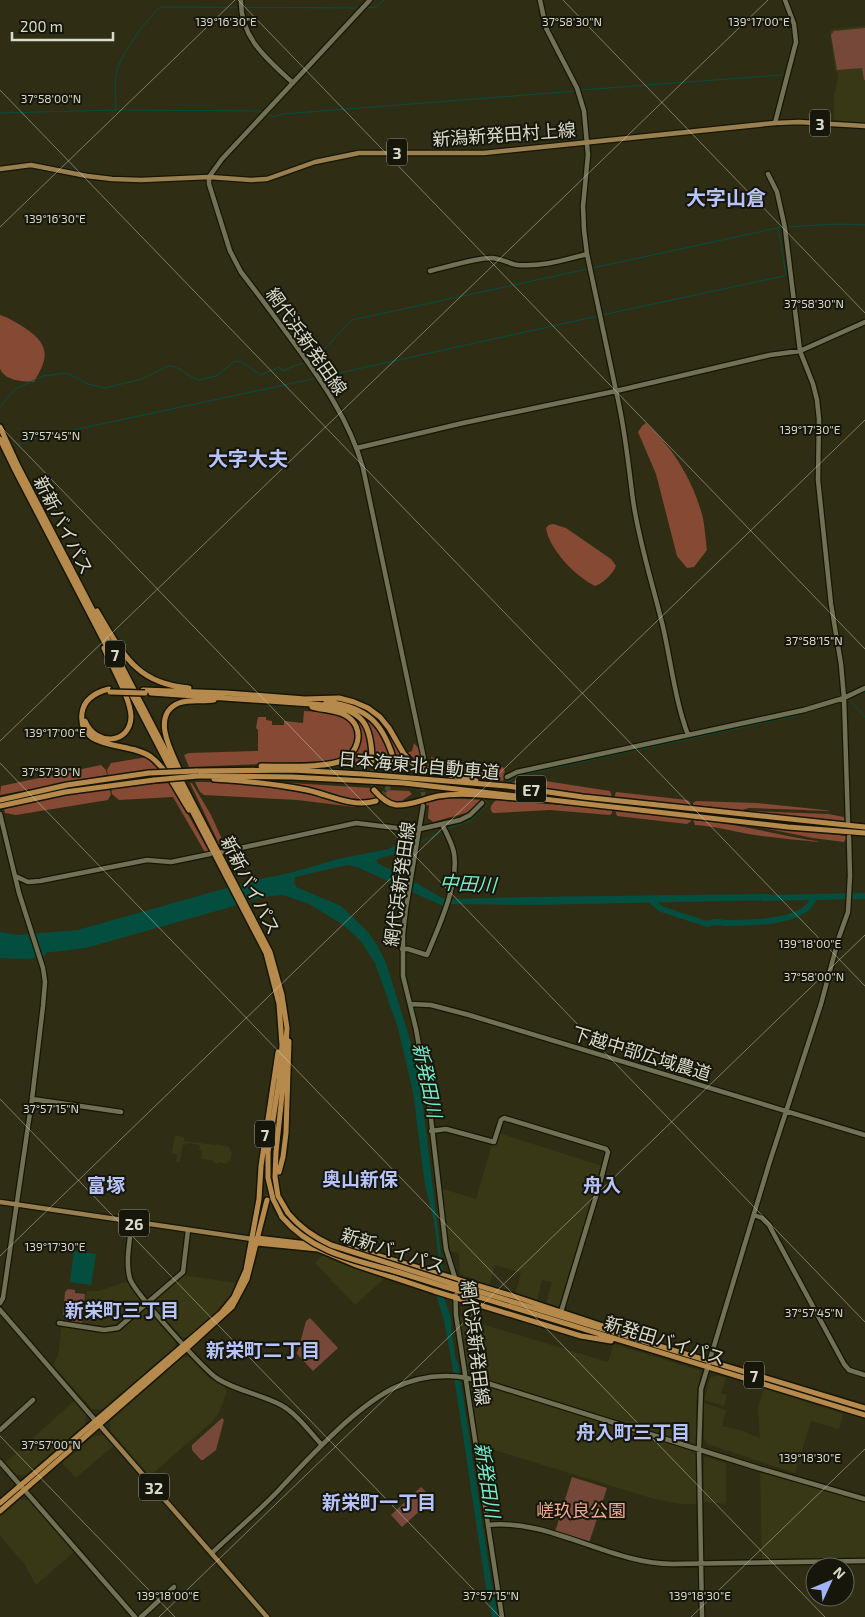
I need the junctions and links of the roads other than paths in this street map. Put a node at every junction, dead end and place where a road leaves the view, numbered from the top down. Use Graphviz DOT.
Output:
graph roads {
  1 [pos="241,0"];
  2 [pos="370,0"];
  3 [pos="540,0"];
  4 [pos="785,0"];
  5 [pos="293,84"];
  6 [pos="775,123"];
  7 [pos="865,126"];
  8 [pos="588,143"];
  9 [pos="0,169"];
  10 [pos="768,174"];
  11 [pos="209,178"];
  12 [pos="587,254"];
  13 [pos="430,271"];
  14 [pos="865,322"];
  15 [pos="800,351"];
  16 [pos="616,391"];
  17 [pos="0,427"];
  18 [pos="0,438"];
  19 [pos="357,448"];
  20 [pos="76,579"];
  21 [pos="89,613"];
  22 [pos="865,688"];
  23 [pos="110,690"];
  24 [pos="226,696"];
  25 [pos="844,698"];
  26 [pos="304,702"];
  27 [pos="688,735"];
  28 [pos="424,759"];
  29 [pos="372,762"];
  30 [pos="394,764"];
  31 [pos="211,770"];
  32 [pos="198,775"];
  33 [pos="507,777"];
  34 [pos="507,786"];
  35 [pos="374,790"];
  36 [pos="0,800"];
  37 [pos="376,801"];
  38 [pos="568,802"];
  39 [pos="482,803"];
  40 [pos="0,806"];
  41 [pos="423,806"];
  42 [pos="0,814"];
  43 [pos="848,822"];
  44 [pos="442,824"];
  45 [pos="865,827"];
  46 [pos="420,829"];
  47 [pos="865,833"];
  48 [pos="207,835"];
  49 [pos="849,837"];
  50 [pos="222,852"];
  51 [pos="210,854"];
  52 [pos="15,876"];
  53 [pos="402,949"];
  54 [pos="410,1004"];
  55 [pos="284,1029"];
  56 [pos="32,1099"];
  57 [pos="788,1111"];
  58 [pos="121,1112"];
  59 [pos="431,1131"];
  60 [pos="865,1135"];
  61 [pos="279,1172"];
  62 [pos="267,1200"];
  63 [pos="0,1202"];
  64 [pos="16,1205"];
  65 [pos="754,1215"];
  66 [pos="132,1222"];
  67 [pos="188,1230"];
  68 [pos="252,1239"];
  69 [pos="258,1240"];
  70 [pos="455,1278"];
  71 [pos="456,1291"];
  72 [pos="147,1302"];
  73 [pos="0,1303"];
  74 [pos="517,1307"];
  75 [pos="0,1310"];
  76 [pos="561,1312"];
  77 [pos="59,1323"];
  78 [pos="644,1341"];
  79 [pos="631,1344"];
  80 [pos="186,1347"];
  81 [pos="709,1364"];
  82 [pos="865,1375"];
  83 [pos="466,1378"];
  84 [pos="33,1400"];
  85 [pos="865,1408"];
  86 [pos="865,1415"];
  87 [pos="97,1422"];
  88 [pos="0,1430"];
  89 [pos="321,1444"];
  90 [pos="699,1449"];
  91 [pos="0,1462"];
  92 [pos="19,1486"];
  93 [pos="24,1490"];
  94 [pos="865,1500"];
  95 [pos="0,1503"];
  96 [pos="0,1511"];
  97 [pos="488,1525"];
  98 [pos="212,1553"];
  99 [pos="865,1561"];
  100 [pos="700,1564"];
  101 [pos="174,1587"];
  102 [pos="136,1617"];
  103 [pos="141,1617"];
  104 [pos="267,1617"];
  105 [pos="502,1617"];
  106 [pos="702,1617"];
  1 -- 5 [label="street"];
  2 -- 5 [label="street"];
  3 -- 8 [label="street"];
  4 -- 6 [label="street"];
  5 -- 11 [label="street"];
  6 -- 7 [label="main road, 新潟新発田村上線 / 3"];
  6 -- 8 [label="main road, 新潟新発田村上線 / 3"];
  8 -- 11 [label="main road, 新潟新発田村上線 / 3"];
  8 -- 12 [label="street"];
  9 -- 11 [label="main road, 新潟新発田村上線 / 3"];
  10 -- 15 [label="street"];
  11 -- 19 [label="street, 網代浜新発田線"];
  12 -- 13 [label="street"];
  12 -- 16 [label="street"];
  14 -- 15 [label="street"];
  15 -- 16 [label="street"];
  15 -- 25 [label="street"];
  16 -- 19 [label="street"];
  16 -- 27 [label="street"];
  17 -- 20 [label="highway, 新新バイパス / 7"];
  18 -- 21 [label="highway, 新新バイパス / 7"];
  19 -- 28 [label="street, 網代浜新発田線"];
  20 -- 24 [label="highway"];
  20 -- 48 [label="highway, 新新バイパス / 7"];
  21 -- 23 [label="highway"];
  21 -- 48 [label="highway, 新新バイパス / 7"];
  22 -- 25 [label="street"];
  23 -- 24 [label="highway, bridge"];
  23 -- 48 [label="highway"];
  24 -- 26 [label="highway"];
  24 -- 48 [label="highway"];
  25 -- 27 [label="street"];
  25 -- 43 [label="street"];
  26 -- 29 [label="highway"];
  26 -- 30 [label="highway"];
  26 -- 31 [label="highway"];
  26 -- 34 [label="highway"];
  27 -- 33 [label="street"];
  31 -- 32 [label="highway, 日本海東北自動車道 / E7"];
  31 -- 34 [label="highway, 日本海東北自動車道 / E7"];
  32 -- 36 [label="highway, 日本海東北自動車道 / E7, bridge"];
  32 -- 37 [label="highway"];
  32 -- 38 [label="highway, 日本海東北自動車道 / E7"];
  32 -- 40 [label="highway, 日本海東北自動車道 / E7, bridge"];
  34 -- 45 [label="highway, 日本海東北自動車道 / E7"];
  35 -- 38 [label="highway"];
  38 -- 47 [label="highway, 日本海東北自動車道 / E7"];
  39 -- 44 [label="street"];
  41 -- 46 [label="street, 網代浜新発田線"];
  42 -- 52 [label="street"];
  44 -- 46 [label="street"];
  44 -- 53 [label="street"];
  46 -- 50 [label="street"];
  46 -- 53 [label="street, 網代浜新発田線"];
  48 -- 55 [label="highway, 新新バイパス / 7"];
  49 -- 57 [label="street"];
  51 -- 52 [label="street"];
  52 -- 56 [label="street"];
  53 -- 54 [label="street, 網代浜新発田線"];
  54 -- 57 [label="street, 下越中部広域農道"];
  54 -- 59 [label="street, 網代浜新発田線"];
  55 -- 61 [label="highway, 7"];
  55 -- 68 [label="highway, 7"];
  55 -- 71 [label="highway, 新新バイパス / 7, bridge"];
  55 -- 71 [label="highway, 新新バイパス / 7, bridge"];
  56 -- 58 [label="street"];
  56 -- 64 [label="street"];
  57 -- 60 [label="street, 下越中部広域農道"];
  57 -- 65 [label="street"];
  59 -- 70 [label="street, 網代浜新発田線"];
  59 -- 76 [label="street"];
  62 -- 69 [label="highway"];
  63 -- 64 [label="main road, 26"];
  64 -- 66 [label="main road, 26"];
  64 -- 73 [label="street"];
  65 -- 81 [label="street"];
  65 -- 82 [label="street"];
  66 -- 67 [label="main road, 26"];
  66 -- 72 [label="street"];
  67 -- 68 [label="main road, 26"];
  67 -- 72 [label="street"];
  68 -- 69 [label="highway, 7"];
  68 -- 80 [label="highway"];
  69 -- 70 [label="highway, 7"];
  69 -- 71 [label="highway, 7"];
  69 -- 80 [label="highway"];
  70 -- 71 [label="street, 網代浜新発田線"];
  70 -- 76 [label="highway, 7"];
  71 -- 74 [label="highway, 新発田バイパス / 7"];
  71 -- 79 [label="highway, 7"];
  71 -- 83 [label="street, 網代浜新発田線"];
  72 -- 77 [label="street"];
  72 -- 80 [label="street"];
  74 -- 78 [label="highway, 新発田バイパス / 7"];
  74 -- 79 [label="highway, 新発田バイパス / 7"];
  75 -- 87 [label="street"];
  76 -- 78 [label="highway, 7"];
  78 -- 81 [label="highway, 新発田バイパス / 7"];
  79 -- 81 [label="highway, 新発田バイパス / 7"];
  80 -- 87 [label="highway"];
  80 -- 89 [label="street"];
  81 -- 85 [label="highway, 新発田バイパス / 7"];
  81 -- 86 [label="highway, 新発田バイパス / 7"];
  81 -- 90 [label="street"];
  83 -- 89 [label="street"];
  83 -- 90 [label="street"];
  83 -- 97 [label="street, 網代浜新発田線"];
  84 -- 88 [label="street"];
  87 -- 92 [label="highway"];
  87 -- 93 [label="highway"];
  87 -- 98 [label="main road, 32"];
  89 -- 98 [label="street"];
  90 -- 94 [label="street"];
  90 -- 100 [label="street"];
  91 -- 92 [label="street"];
  92 -- 93 [label="street"];
  92 -- 95 [label="highway"];
  93 -- 96 [label="highway"];
  93 -- 102 [label="street"];
  97 -- 100 [label="street"];
  97 -- 105 [label="street, 網代浜新発田線"];
  98 -- 104 [label="main road, 32"];
  99 -- 100 [label="street"];
  100 -- 106 [label="street"];
  101 -- 103 [label="street"];
}
